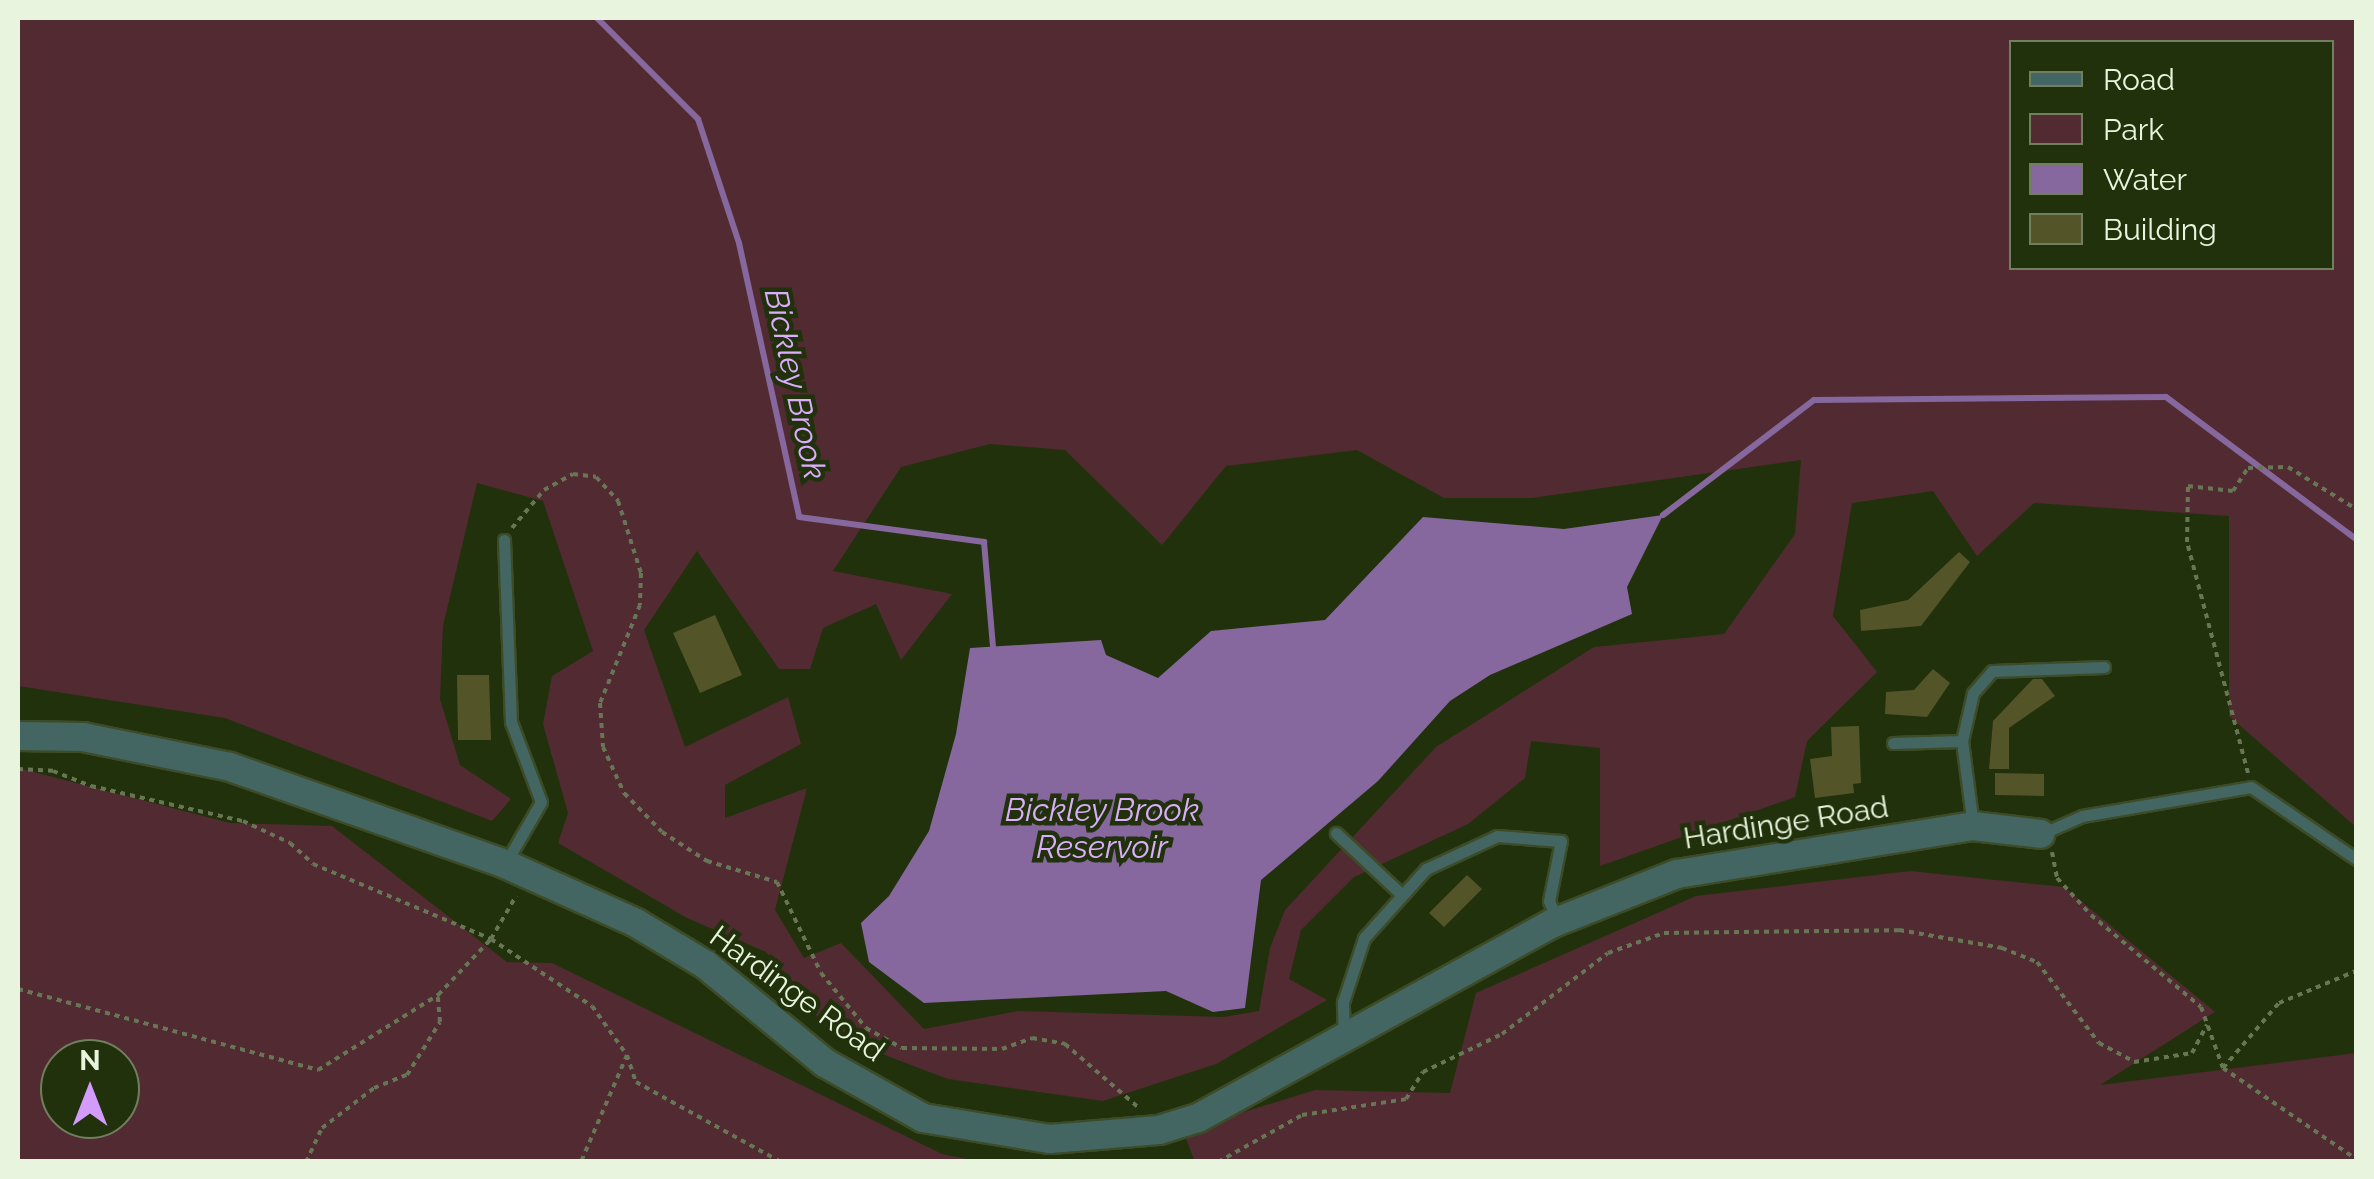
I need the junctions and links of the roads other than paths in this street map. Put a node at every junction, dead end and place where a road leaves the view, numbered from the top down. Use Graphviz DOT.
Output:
graph roads {
  1 [pos="504,540"];
  2 [pos="2104,667"];
  3 [pos="18,736"];
  4 [pos="1962,741"];
  5 [pos="1893,743"];
  6 [pos="1973,826"];
  7 [pos="1336,833"];
  8 [pos="2044,834"];
  9 [pos="2356,859"];
  10 [pos="516,870"];
  11 [pos="1402,895"];
  12 [pos="1558,921"];
  13 [pos="1344,1035"];
  1 -- 10 [label="lane"];
  2 -- 4 [label="lane"];
  3 -- 10 [label="street, Hardinge Road"];
  4 -- 5 [label="lane"];
  4 -- 6 [label="lane"];
  6 -- 8 [label="street, Hardinge Road"];
  6 -- 12 [label="street, Hardinge Road"];
  7 -- 11 [label="lane"];
  8 -- 9 [label="lane"];
  10 -- 13 [label="street, Hardinge Road"];
  11 -- 12 [label="lane"];
  11 -- 13 [label="lane"];
  12 -- 13 [label="street, Hardinge Road"];
}
